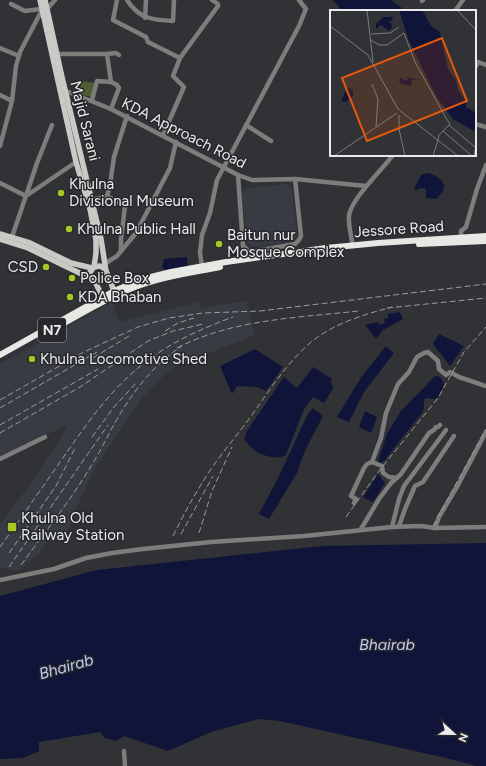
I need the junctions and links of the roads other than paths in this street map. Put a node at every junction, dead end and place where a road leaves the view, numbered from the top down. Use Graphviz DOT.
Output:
graph roads {
  1 [pos="40,0"];
  2 [pos="45,0"];
  3 [pos="55,0"];
  4 [pos="117,0"];
  5 [pos="127,0"];
  6 [pos="146,0"];
  7 [pos="174,0"];
  8 [pos="212,0"];
  9 [pos="299,0"];
  10 [pos="463,0"];
  11 [pos="11,4"];
  12 [pos="43,9"];
  13 [pos="456,10"];
  14 [pos="146,18"];
  15 [pos="0,48"];
  16 [pos="57,54"];
  17 [pos="107,54"];
  18 [pos="119,55"];
  19 [pos="19,56"];
  20 [pos="180,58"];
  21 [pos="486,65"];
  22 [pos="476,66"];
  23 [pos="111,82"];
  24 [pos="66,91"];
  25 [pos="0,95"];
  26 [pos="92,100"];
  27 [pos="12,101"];
  28 [pos="111,109"];
  29 [pos="127,116"];
  30 [pos="476,124"];
  31 [pos="52,125"];
  32 [pos="246,125"];
  33 [pos="486,127"];
  34 [pos="163,135"];
  35 [pos="271,141"];
  36 [pos="176,142"];
  37 [pos="0,146"];
  38 [pos="392,156"];
  39 [pos="76,162"];
  40 [pos="486,165"];
  41 [pos="223,166"];
  42 [pos="238,175"];
  43 [pos="295,179"];
  44 [pos="0,183"];
  45 [pos="366,186"];
  46 [pos="26,196"];
  47 [pos="107,196"];
  48 [pos="92,200"];
  49 [pos="0,234"];
  50 [pos="475,236"];
  51 [pos="486,236"];
  52 [pos="12,237"];
  53 [pos="461,237"];
  54 [pos="0,239"];
  55 [pos="486,241"];
  56 [pos="352,246"];
  57 [pos="121,251"];
  58 [pos="250,252"];
  59 [pos="250,259"];
  60 [pos="106,263"];
  61 [pos="202,266"];
  62 [pos="93,268"];
  63 [pos="106,272"];
  64 [pos="93,279"];
  65 [pos="114,291"];
  66 [pos="104,299"];
  67 [pos="0,355"];
  68 [pos="0,360"];
  69 [pos="486,386"];
  70 [pos="440,425"];
  71 [pos="446,430"];
  72 [pos="486,432"];
  73 [pos="454,436"];
  74 [pos="44,437"];
  75 [pos="0,459"];
  76 [pos="372,462"];
  77 [pos="397,478"];
  78 [pos="354,503"];
  79 [pos="392,526"];
  80 [pos="399,526"];
  81 [pos="486,527"];
  82 [pos="435,528"];
  83 [pos="361,529"];
  84 [pos="0,580"];
  85 [pos="124,751"];
  86 [pos="125,766"];
  1 -- 12 [label="main road, Majid Sarani"];
  2 -- 12 [label="main road, Majid Sarani"];
  3 -- 12 [label="street"];
  4 -- 20 [label="street"];
  5 -- 14 [label="street"];
  6 -- 14 [label="street"];
  7 -- 14 [label="street"];
  8 -- 20 [label="street"];
  9 -- 32 [label="street"];
  10 -- 13 [label="street"];
  11 -- 12 [label="street"];
  12 -- 16 [label="main road, Majid Sarani"];
  12 -- 19 [label="street"];
  12 -- 39 [label="main road, Majid Sarani"];
  15 -- 19 [label="street"];
  16 -- 17 [label="street"];
  16 -- 24 [label="main road, Majid Sarani"];
  17 -- 18 [label="street"];
  17 -- 23 [label="street"];
  19 -- 27 [label="street"];
  20 -- 34 [label="street"];
  21 -- 22 [label="street"];
  23 -- 26 [label="street"];
  23 -- 28 [label="street"];
  24 -- 26 [label="street, KDA Approach Road"];
  24 -- 48 [label="main road, Majid Sarani"];
  25 -- 27 [label="street"];
  26 -- 28 [label="street, KDA Approach Road"];
  27 -- 37 [label="street"];
  28 -- 29 [label="street, KDA Approach Road"];
  29 -- 34 [label="street, KDA Approach Road"];
  29 -- 47 [label="street"];
  30 -- 33 [label="street"];
  31 -- 46 [label="street"];
  32 -- 35 [label="street"];
  32 -- 41 [label="street"];
  34 -- 36 [label="street, KDA Approach Road"];
  36 -- 41 [label="street, KDA Approach Road"];
  36 -- 57 [label="street"];
  38 -- 45 [label="street"];
  39 -- 46 [label="street"];
  39 -- 62 [label="main road, Majid Sarani"];
  40 -- 53 [label="street"];
  41 -- 42 [label="street, KDA Approach Road"];
  41 -- 61 [label="street"];
  42 -- 43 [label="street, KDA Approach Road"];
  42 -- 58 [label="street"];
  43 -- 45 [label="street, KDA Approach Road"];
  43 -- 58 [label="street"];
  44 -- 46 [label="street"];
  45 -- 56 [label="street"];
  46 -- 52 [label="street"];
  47 -- 48 [label="street"];
  47 -- 57 [label="street"];
  48 -- 60 [label="main road, Majid Sarani"];
  49 -- 52 [label="main road"];
  50 -- 51 [label="highway, Jessore Road / N7"];
  50 -- 53 [label="highway, Jessore Road / N7"];
  50 -- 55 [label="main road"];
  52 -- 62 [label="main road"];
  53 -- 56 [label="highway, Jessore Road / N7"];
  54 -- 64 [label="main road"];
  55 -- 66 [label="highway, Jessore Road / N7"];
  56 -- 59 [label="highway, Jessore Road / N7"];
  57 -- 60 [label="street"];
  58 -- 59 [label="street"];
  59 -- 61 [label="highway, Jessore Road / N7"];
  60 -- 63 [label="main road, Majid Sarani"];
  61 -- 65 [label="highway, Jessore Road / N7"];
  62 -- 63 [label="main road"];
  62 -- 64 [label="main road"];
  63 -- 64 [label="main road"];
  63 -- 65 [label="main road, Majid Sarani"];
  64 -- 66 [label="main road"];
  65 -- 66 [label="highway, Jessore Road / N7"];
  66 -- 67 [label="highway, Jessore Road / N7"];
  66 -- 68 [label="highway, N7"];
  69 -- 76 [label="street"];
  70 -- 77 [label="street"];
  71 -- 79 [label="street"];
  72 -- 82 [label="street"];
  73 -- 80 [label="street"];
  74 -- 75 [label="street"];
  76 -- 77 [label="street"];
  76 -- 78 [label="street"];
  77 -- 83 [label="street"];
  79 -- 80 [label="street"];
  79 -- 83 [label="street"];
  80 -- 82 [label="street"];
  81 -- 82 [label="street"];
  83 -- 84 [label="street"];
  85 -- 86 [label="street"];
}
